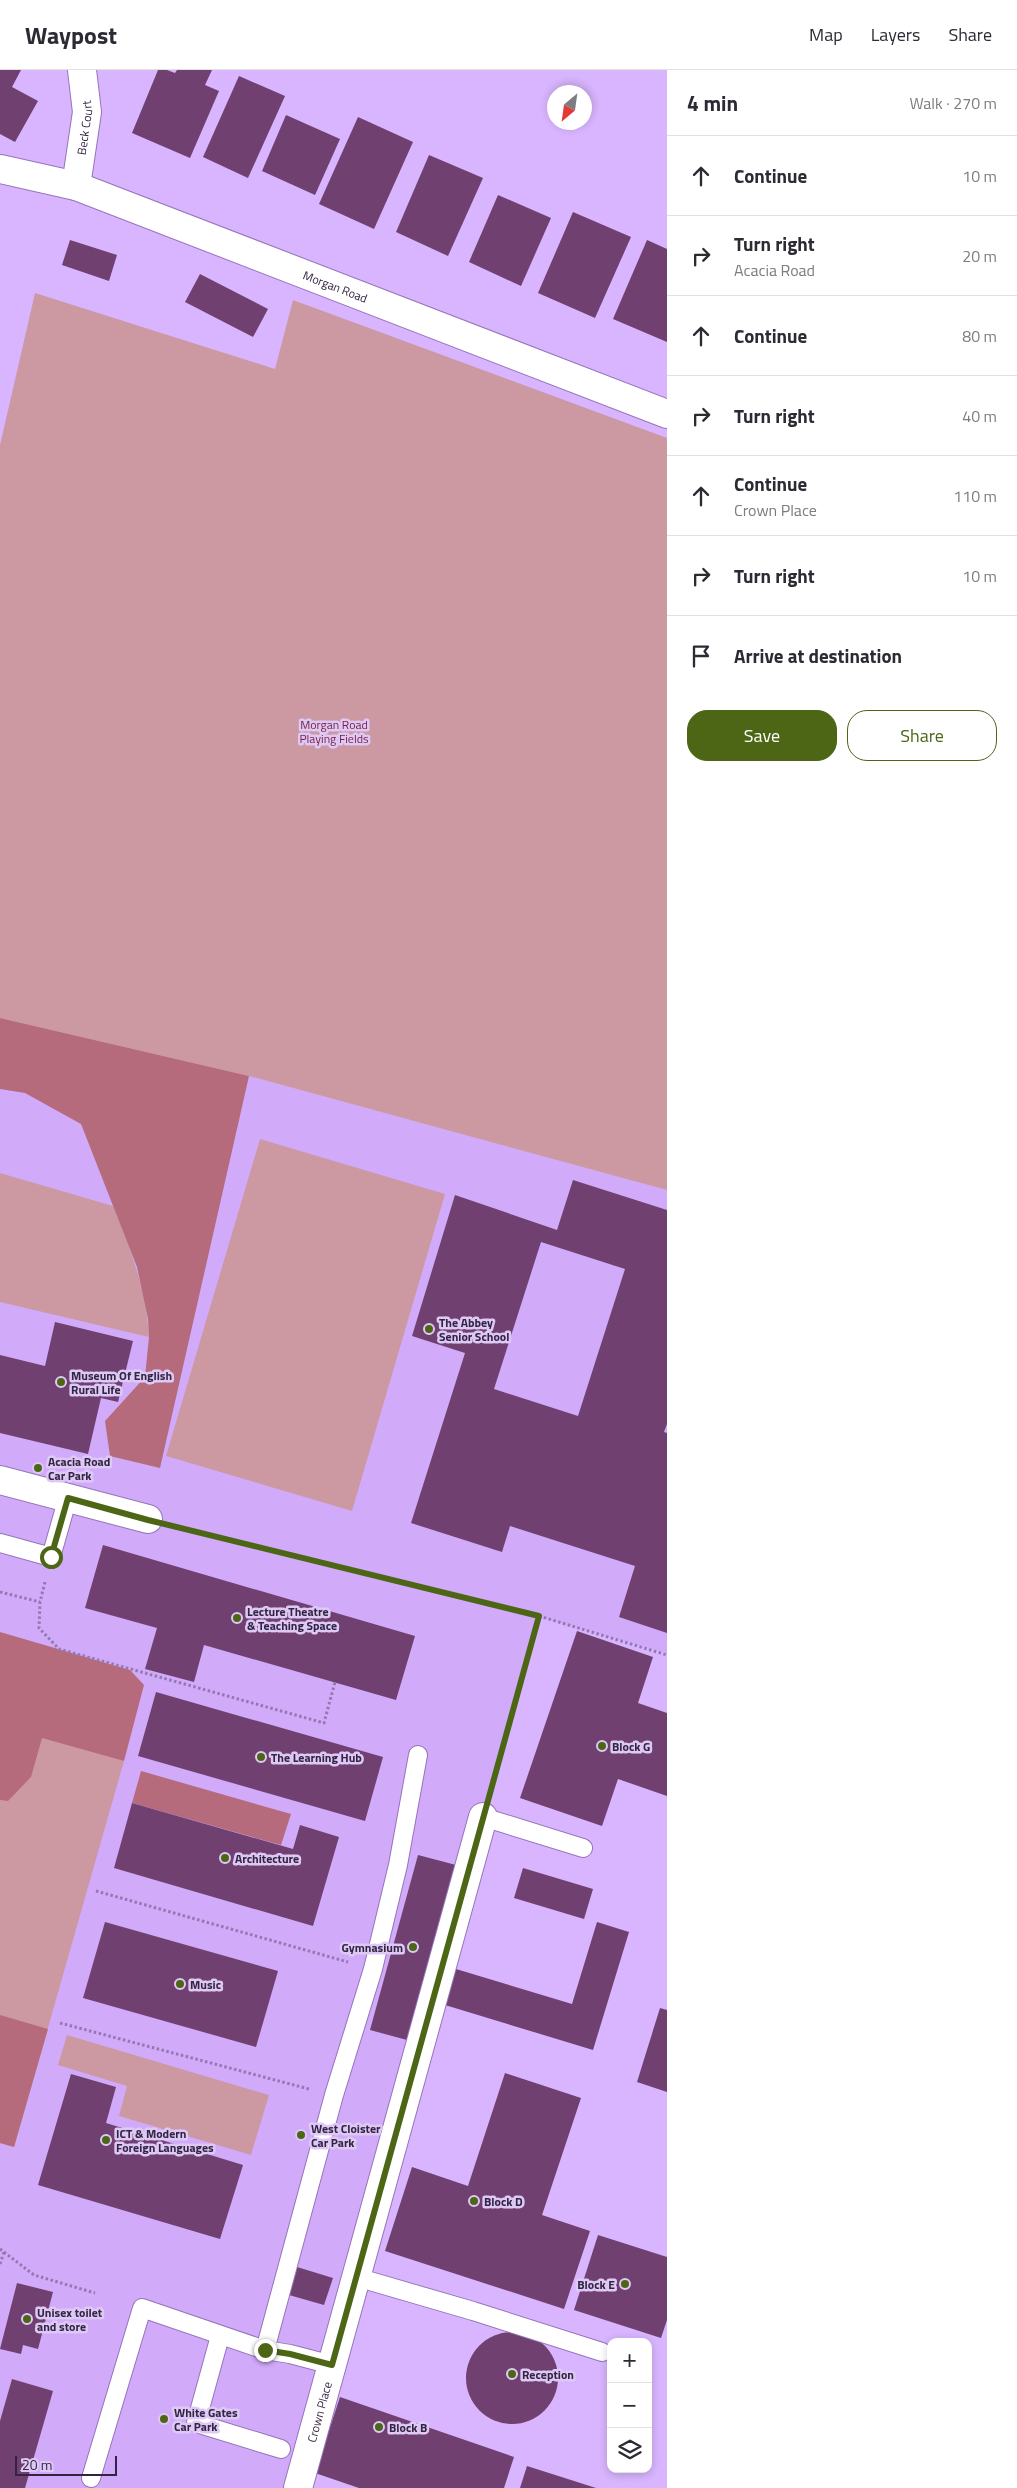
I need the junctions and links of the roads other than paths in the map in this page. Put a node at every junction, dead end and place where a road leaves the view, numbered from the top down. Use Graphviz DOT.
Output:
graph roads {
  1 [pos="82,70"];
  2 [pos="0,169"];
  3 [pos="76,186"];
  4 [pos="667,414"];
  5 [pos="0,1480"];
  6 [pos="68,1498"];
  7 [pos="148,1520"];
  8 [pos="0,1543"];
  9 [pos="418,1756"];
  10 [pos="483,1817"];
  11 [pos="583,1848"];
  12 [pos="356,2277"];
  13 [pos="220,2336"];
  14 [pos="265,2350"];
  15 [pos="602,2352"];
  16 [pos="332,2365"];
  17 [pos="281,2448"];
  18 [pos="91,2478"];
  19 [pos="298,2488"];
  1 -- 3 [label="street, Beck Court"];
  2 -- 3 [label="street, Morgan Road"];
  3 -- 4 [label="street, Morgan Road"];
  5 -- 6 [label="street"];
  6 -- 7 [label="street"];
  6 -- 8 [label="lane"];
  9 -- 14 [label="lane"];
  10 -- 11 [label="lane"];
  10 -- 12 [label="street, Crown Place"];
  12 -- 15 [label="lane"];
  12 -- 16 [label="street, Crown Place"];
  13 -- 14 [label="lane"];
  13 -- 17 [label="lane"];
  13 -- 18 [label="lane"];
  14 -- 16 [label="lane"];
  16 -- 19 [label="street, Crown Place"];
}
